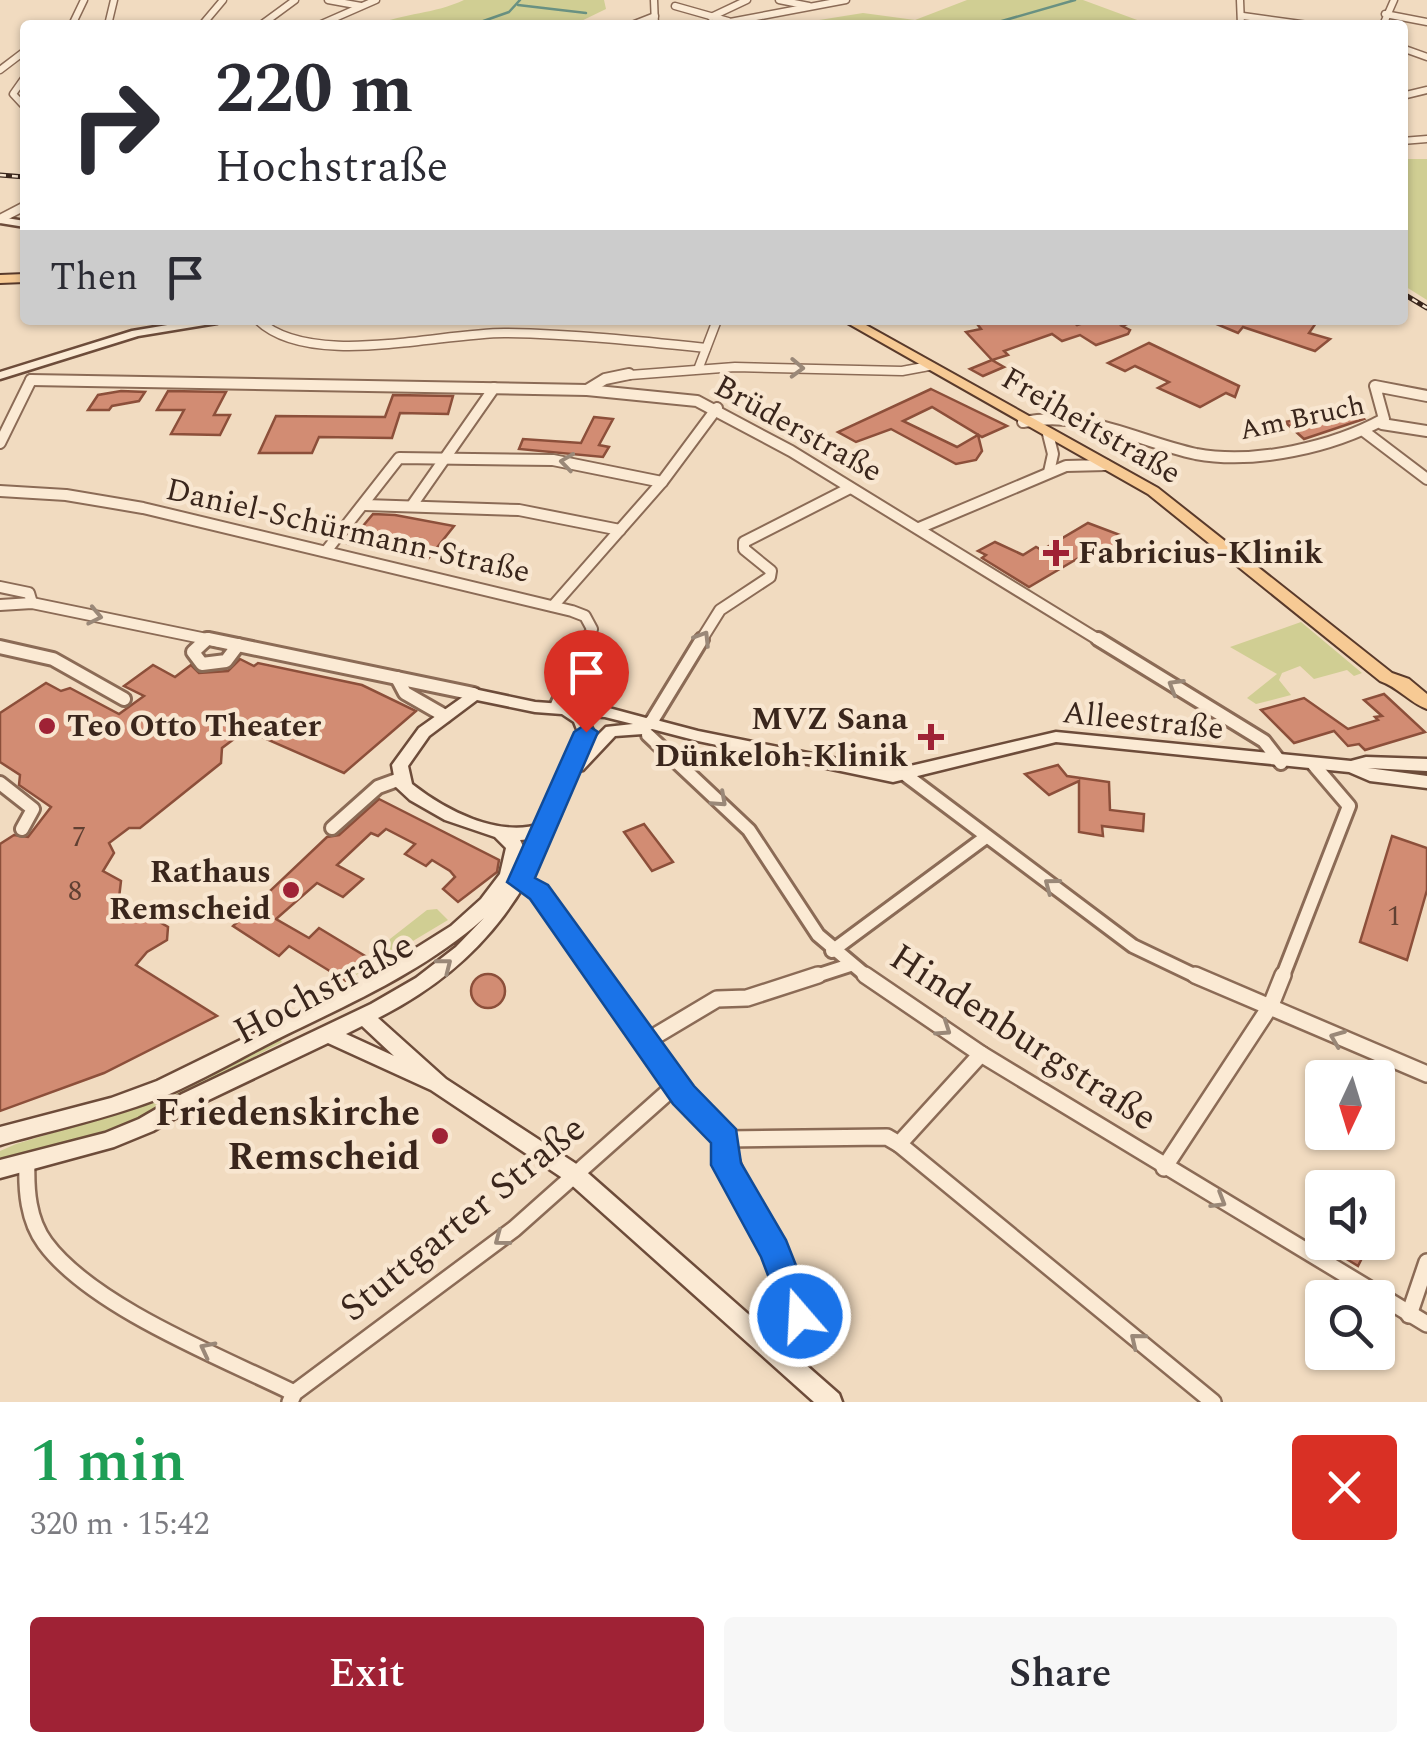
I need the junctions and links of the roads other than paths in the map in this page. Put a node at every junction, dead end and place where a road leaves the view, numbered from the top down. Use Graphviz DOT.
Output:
graph roads {
  1 [pos="224,0"];
  2 [pos="294,0"];
  3 [pos="328,0"];
  4 [pos="376,0"];
  5 [pos="689,0"];
  6 [pos="748,0"];
  7 [pos="779,0"];
  8 [pos="846,0"];
  9 [pos="1240,0"];
  10 [pos="1394,0"];
  11 [pos="361,6"];
  12 [pos="815,8"];
  13 [pos="1385,14"];
  14 [pos="711,16"];
  15 [pos="1244,16"];
  16 [pos="206,20"];
  17 [pos="268,20"];
  18 [pos="330,20"];
  19 [pos="725,20"];
  20 [pos="744,20"];
  21 [pos="1243,20"];
  22 [pos="1272,20"];
  23 [pos="1384,20"];
  24 [pos="1427,22"];
  25 [pos="20,54"];
  26 [pos="0,70"];
  27 [pos="18,84"];
  28 [pos="0,85"];
  29 [pos="20,102"];
  30 [pos="190,325"];
  31 [pos="261,325"];
  32 [pos="716,325"];
  33 [pos="857,325"];
  34 [pos="706,348"];
  35 [pos="929,366"];
  36 [pos="699,367"];
  37 [pos="0,376"];
  38 [pos="28,376"];
  39 [pos="620,376"];
  40 [pos="494,388"];
  41 [pos="587,390"];
  42 [pos="609,391"];
  43 [pos="1427,396"];
  44 [pos="717,408"];
  45 [pos="1023,422"];
  46 [pos="1382,424"];
  47 [pos="1427,431"];
  48 [pos="1365,432"];
  49 [pos="1048,434"];
  50 [pos="0,444"];
  51 [pos="446,457"];
  52 [pos="1427,464"];
  53 [pos="1110,465"];
  54 [pos="1411,465"];
  55 [pos="1049,472"];
  56 [pos="1427,479"];
  57 [pos="662,482"];
  58 [pos="850,488"];
  59 [pos="0,491"];
  60 [pos="364,504"];
  61 [pos="413,504"];
  62 [pos="918,528"];
  63 [pos="620,530"];
  64 [pos="327,550"];
  65 [pos="0,587"];
  66 [pos="32,604"];
  67 [pos="0,605"];
  68 [pos="552,606"];
  69 [pos="206,639"];
  70 [pos="238,645"];
  71 [pos="0,647"];
  72 [pos="1386,677"];
  73 [pos="397,678"];
  74 [pos="474,694"];
  75 [pos="124,699"];
  76 [pos="1427,704"];
  77 [pos="557,705"];
  78 [pos="445,716"];
  79 [pos="1427,720"];
  80 [pos="650,728"];
  81 [pos="606,736"];
  82 [pos="1281,763"];
  83 [pos="1314,765"];
  84 [pos="1427,765"];
  85 [pos="1352,767"];
  86 [pos="568,776"];
  87 [pos="907,776"];
  88 [pos="400,779"];
  89 [pos="1427,782"];
  90 [pos="0,783"];
  91 [pos="332,828"];
  92 [pos="22,829"];
  93 [pos="543,829"];
  94 [pos="501,833"];
  95 [pos="986,836"];
  96 [pos="520,882"];
  97 [pos="832,951"];
  98 [pos="850,965"];
  99 [pos="326,1008"];
  100 [pos="1268,1010"];
  101 [pos="362,1015"];
  102 [pos="324,1033"];
  103 [pos="645,1042"];
  104 [pos="981,1054"];
  105 [pos="1427,1074"];
  106 [pos="677,1084"];
  107 [pos="439,1085"];
  108 [pos="0,1136"];
  109 [pos="726,1138"];
  110 [pos="898,1144"];
  111 [pos="27,1162"];
  112 [pos="1164,1168"];
  113 [pos="0,1169"];
  114 [pos="574,1174"];
  115 [pos="1427,1262"];
  116 [pos="1410,1315"];
  117 [pos="1427,1324"];
  118 [pos="784,1361"];
  119 [pos="292,1398"];
  120 [pos="831,1402"];
  121 [pos="1213,1402"];
  1 -- 16 [label="street"];
  2 -- 17 [label="street"];
  3 -- 11 [label="street"];
  4 -- 11 [label="street"];
  5 -- 14 [label="street"];
  6 -- 14 [label="street"];
  7 -- 12 [label="street"];
  8 -- 12 [label="street"];
  9 -- 15 [label="street"];
  10 -- 13 [label="street"];
  11 -- 18 [label="street"];
  12 -- 20 [label="street"];
  13 -- 23 [label="street"];
  13 -- 24 [label="street"];
  14 -- 19 [label="street"];
  15 -- 21 [label="street"];
  15 -- 22 [label="street"];
  25 -- 26 [label="street"];
  27 -- 28 [label="street"];
  27 -- 29 [label="street"];
  30 -- 38 [label="street"];
  31 -- 34 [label="street"];
  32 -- 34 [label="street"];
  33 -- 35 [label="main road, Freiheitstraße"];
  34 -- 36 [label="street"];
  36 -- 35 [label="street, one-way"];
  35 -- 45 [label="main road, Freiheitstraße"];
  36 -- 39 [label="street"];
  37 -- 38 [label="street"];
  38 -- 40 [label="street, Brüderstraße"];
  38 -- 50 [label="street"];
  39 -- 41 [label="street"];
  39 -- 42 [label="street"];
  40 -- 41 [label="street, Brüderstraße"];
  40 -- 51 [label="street"];
  41 -- 42 [label="street, Brüderstraße"];
  42 -- 44 [label="street, Brüderstraße"];
  43 -- 46 [label="street, Am Bruch"];
  44 -- 57 [label="street"];
  44 -- 58 [label="street, Brüderstraße"];
  45 -- 48 [label="street, Am Bruch"];
  45 -- 49 [label="main road, Freiheitstraße"];
  46 -- 47 [label="street"];
  46 -- 48 [label="street, Am Bruch"];
  48 -- 54 [label="street"];
  49 -- 53 [label="main road, Freiheitstraße"];
  49 -- 55 [label="street"];
  57 -- 51 [label="street, one-way"];
  51 -- 60 [label="street"];
  51 -- 61 [label="street"];
  52 -- 54 [label="street"];
  53 -- 55 [label="street"];
  53 -- 72 [label="main road, Freiheitstraße"];
  54 -- 56 [label="street"];
  55 -- 62 [label="street"];
  57 -- 63 [label="street"];
  58 -- 62 [label="street, Brüderstraße"];
  80 -- 58 [label="street, one-way"];
  59 -- 64 [label="street, Daniel-Schürmann-Straße"];
  60 -- 61 [label="street"];
  60 -- 64 [label="street"];
  61 -- 63 [label="street"];
  82 -- 62 [label="street, Brüderstraße, one-way"];
  63 -- 68 [label="street"];
  64 -- 68 [label="street, Daniel-Schürmann-Straße"];
  65 -- 66 [label="street, Alleestraße"];
  66 -- 67 [label="street, Alleestraße"];
  66 -- 69 [label="street, Alleestraße, one-way"];
  68 -- 77 [label="street, Daniel-Schürmann-Straße"];
  69 -- 70 [label="street, Alleestraße"];
  69 -- 70 [label="street"];
  70 -- 73 [label="street, Alleestraße"];
  71 -- 75 [label="street"];
  72 -- 76 [label="main road, Freiheitstraße"];
  72 -- 79 [label="main road, Freiheitstraße"];
  73 -- 74 [label="street, Alleestraße"];
  73 -- 78 [label="street, Alleestraße"];
  74 -- 77 [label="street, Alleestraße"];
  74 -- 78 [label="street"];
  77 -- 80 [label="street, Alleestraße"];
  77 -- 86 [label="street, Hochstraße"];
  78 -- 88 [label="street"];
  80 -- 81 [label="street, Alleestraße"];
  80 -- 87 [label="street, Alleestraße"];
  80 -- 97 [label="street, Hindenburgstraße, one-way"];
  81 -- 86 [label="street, Hochstraße"];
  82 -- 83 [label="street, Alleestraße"];
  82 -- 87 [label="street, Alleestraße"];
  83 -- 85 [label="street, Alleestraße"];
  83 -- 100 [label="street"];
  84 -- 85 [label="street, Alleestraße"];
  85 -- 89 [label="street, Alleestraße"];
  86 -- 93 [label="street, Hochstraße"];
  87 -- 95 [label="street"];
  88 -- 91 [label="street"];
  88 -- 94 [label="street"];
  90 -- 92 [label="street"];
  93 -- 94 [label="street"];
  93 -- 96 [label="street, Hochstraße"];
  94 -- 99 [label="street, Hochstraße"];
  95 -- 97 [label="street"];
  100 -- 95 [label="street, one-way"];
  101 -- 96 [label="street, Hochstraße, one-way"];
  96 -- 103 [label="street"];
  97 -- 98 [label="street, Hindenburgstraße"];
  98 -- 103 [label="street"];
  98 -- 104 [label="street, Hindenburgstraße, one-way"];
  99 -- 101 [label="street"];
  99 -- 102 [label="street"];
  99 -- 108 [label="street, Hochstraße"];
  105 -- 100 [label="street, one-way"];
  100 -- 112 [label="street"];
  101 -- 102 [label="street, Hochstraße"];
  101 -- 107 [label="street"];
  102 -- 107 [label="street"];
  102 -- 111 [label="street, Hochstraße"];
  103 -- 106 [label="street"];
  104 -- 110 [label="street"];
  104 -- 112 [label="street, Hindenburgstraße"];
  106 -- 109 [label="street"];
  106 -- 114 [label="street, Stuttgarter Straße"];
  107 -- 114 [label="street"];
  109 -- 110 [label="street"];
  109 -- 118 [label="street"];
  121 -- 110 [label="street, one-way"];
  111 -- 113 [label="street, Hochstraße"];
  119 -- 111 [label="street, one-way"];
  112 -- 116 [label="street, Hindenburgstraße, one-way"];
  114 -- 118 [label="street"];
  114 -- 119 [label="street, Stuttgarter Straße, one-way"];
  115 -- 116 [label="street"];
  116 -- 117 [label="street, Hindenburgstraße"];
  118 -- 120 [label="street"];
}
